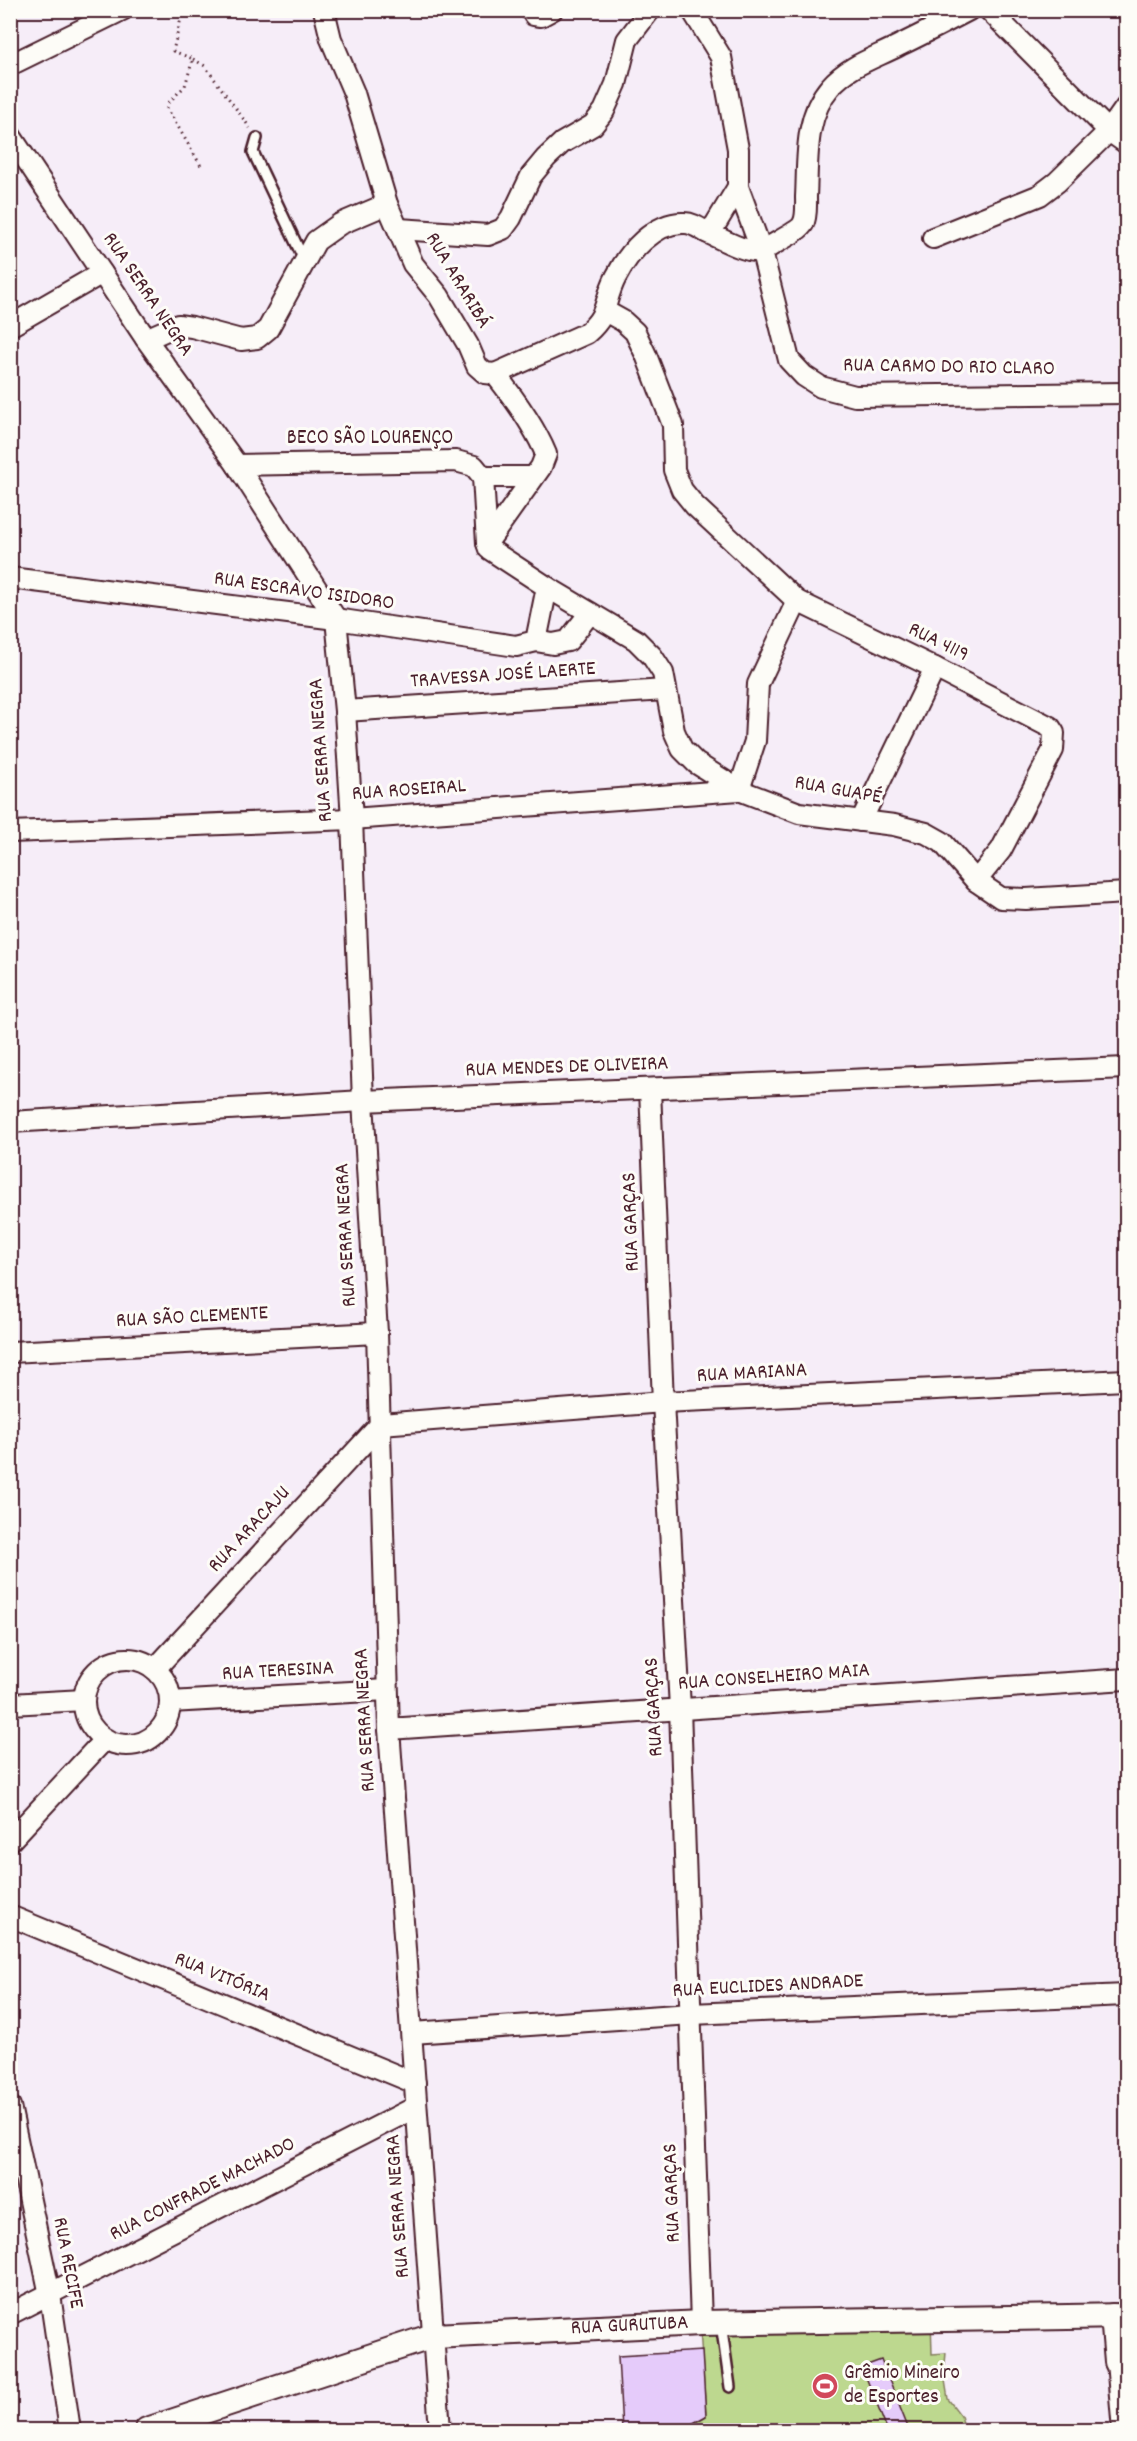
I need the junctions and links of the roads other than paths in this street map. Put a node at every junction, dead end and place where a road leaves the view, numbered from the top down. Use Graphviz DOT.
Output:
graph roads {
  1 [pos="122,10"];
  2 [pos="324,10"];
  3 [pos="531,10"];
  4 [pos="552,10"];
  5 [pos="650,10"];
  6 [pos="692,10"];
  7 [pos="969,10"];
  8 [pos="989,10"];
  9 [pos="10,65"];
  10 [pos="1126,107"];
  11 [pos="1110,131"];
  12 [pos="10,135"];
  13 [pos="257,138"];
  14 [pos="1126,143"];
  15 [pos="738,187"];
  16 [pos="387,204"];
  17 [pos="399,230"];
  18 [pos="707,232"];
  19 [pos="933,238"];
  20 [pos="762,252"];
  21 [pos="304,261"];
  22 [pos="102,273"];
  23 [pos="605,312"];
  24 [pos="10,326"];
  25 [pos="146,339"];
  26 [pos="495,374"];
  27 [pos="1126,393"];
  28 [pos="237,465"];
  29 [pos="483,477"];
  30 [pos="533,477"];
  31 [pos="487,543"];
  32 [pos="10,578"];
  33 [pos="547,587"];
  34 [pos="797,601"];
  35 [pos="590,613"];
  36 [pos="336,619"];
  37 [pos="536,641"];
  38 [pos="935,668"];
  39 [pos="665,690"];
  40 [pos="345,711"];
  41 [pos="739,790"];
  42 [pos="351,819"];
  43 [pos="861,821"];
  44 [pos="10,832"];
  45 [pos="976,881"];
  46 [pos="1126,893"];
  47 [pos="1126,1068"];
  48 [pos="650,1089"];
  49 [pos="363,1101"];
  50 [pos="10,1122"];
  51 [pos="377,1333"];
  52 [pos="10,1352"];
  53 [pos="1126,1380"];
  54 [pos="663,1402"];
  55 [pos="381,1424"];
  56 [pos="155,1669"];
  57 [pos="1126,1679"];
  58 [pos="387,1690"];
  59 [pos="84,1700"];
  60 [pos="170,1702"];
  61 [pos="10,1704"];
  62 [pos="680,1708"];
  63 [pos="388,1729"];
  64 [pos="105,1739"];
  65 [pos="10,1841"];
  66 [pos="10,1916"];
  67 [pos="1126,1995"];
  68 [pos="691,2014"];
  69 [pos="412,2033"];
  70 [pos="415,2083"];
  71 [pos="10,2106"];
  72 [pos="416,2107"];
  73 [pos="50,2295"];
  74 [pos="10,2314"];
  75 [pos="1120,2316"];
  76 [pos="711,2323"];
  77 [pos="433,2336"];
  78 [pos="1122,2364"];
  79 [pos="730,2387"];
  80 [pos="70,2430"];
  81 [pos="147,2430"];
  82 [pos="440,2430"];
  83 [pos="1123,2430"];
  1 -- 9 [label="street"];
  2 -- 16 [label="street, RUA ARARIBÁ"];
  3 -- 4 [label="street"];
  5 -- 17 [label="street"];
  6 -- 15 [label="street, RUA CARMO DO RIO CLARO"];
  7 -- 20 [label="street"];
  8 -- 11 [label="street"];
  10 -- 11 [label="street"];
  11 -- 14 [label="street"];
  11 -- 19 [label="street"];
  12 -- 22 [label="street, RUA SERRA NEGRA"];
  13 -- 21 [label="lane"];
  15 -- 18 [label="street"];
  15 -- 20 [label="street, RUA CARMO DO RIO CLARO"];
  16 -- 17 [label="street, RUA ARARIBÁ"];
  16 -- 21 [label="street"];
  17 -- 26 [label="street, RUA ARARIBÁ"];
  18 -- 20 [label="street"];
  18 -- 23 [label="street"];
  20 -- 27 [label="street, RUA CARMO DO RIO CLARO"];
  21 -- 25 [label="street"];
  22 -- 24 [label="street"];
  22 -- 25 [label="street, RUA SERRA NEGRA"];
  23 -- 26 [label="street"];
  23 -- 34 [label="street, RUA 4119"];
  25 -- 28 [label="street, RUA SERRA NEGRA"];
  26 -- 30 [label="street, RUA ARARIBÁ"];
  28 -- 29 [label="street, BECO SÃO LOURENÇO"];
  28 -- 36 [label="street, RUA SERRA NEGRA"];
  29 -- 30 [label="street"];
  29 -- 31 [label="street"];
  30 -- 31 [label="street, RUA ARARIBÁ"];
  31 -- 33 [label="street, RUA GUAPÉ"];
  32 -- 36 [label="street, RUA ESCRAVO ISIDORO"];
  33 -- 35 [label="street, RUA GUAPÉ"];
  33 -- 37 [label="street"];
  34 -- 38 [label="street, RUA 4119"];
  34 -- 41 [label="street"];
  35 -- 37 [label="street, RUA ESCRAVO ISIDORO"];
  35 -- 39 [label="street, RUA GUAPÉ"];
  36 -- 37 [label="street, RUA ESCRAVO ISIDORO"];
  36 -- 40 [label="street, RUA SERRA NEGRA"];
  38 -- 43 [label="street"];
  38 -- 45 [label="street, RUA 4119"];
  39 -- 40 [label="street, TRAVESSA JOSÉ LAERTE"];
  39 -- 41 [label="street, RUA GUAPÉ"];
  40 -- 42 [label="street, RUA SERRA NEGRA"];
  41 -- 42 [label="street, RUA ROSEIRAL"];
  41 -- 43 [label="street, RUA GUAPÉ"];
  42 -- 44 [label="street, RUA ROSEIRAL"];
  42 -- 49 [label="street, RUA SERRA NEGRA"];
  43 -- 45 [label="street, RUA GUAPÉ"];
  45 -- 46 [label="street, RUA GUAPÉ"];
  47 -- 48 [label="street, RUA MENDES DE OLIVEIRA"];
  48 -- 49 [label="street, RUA MENDES DE OLIVEIRA"];
  48 -- 54 [label="street, RUA GARÇAS"];
  49 -- 50 [label="street, RUA MENDES DE OLIVEIRA"];
  49 -- 51 [label="street, RUA SERRA NEGRA"];
  51 -- 52 [label="street, RUA SÃO CLEMENTE"];
  51 -- 55 [label="street, RUA SERRA NEGRA"];
  53 -- 54 [label="street, RUA MARIANA"];
  54 -- 55 [label="street, RUA MARIANA"];
  54 -- 62 [label="street, RUA GARÇAS"];
  55 -- 56 [label="street, RUA ARACAJU"];
  55 -- 58 [label="street, RUA SERRA NEGRA"];
  56 -- 59 [label="street"];
  56 -- 60 [label="street"];
  57 -- 62 [label="street, RUA CONSELHEIRO MAIA"];
  58 -- 60 [label="street, RUA TERESINA"];
  58 -- 63 [label="street, RUA SERRA NEGRA"];
  59 -- 61 [label="street"];
  59 -- 64 [label="street"];
  60 -- 64 [label="street"];
  62 -- 63 [label="street, RUA CONSELHEIRO MAIA"];
  62 -- 68 [label="street, RUA GARÇAS"];
  63 -- 69 [label="street, RUA SERRA NEGRA"];
  64 -- 65 [label="street"];
  66 -- 70 [label="street, RUA VITÓRIA"];
  67 -- 68 [label="street, RUA EUCLIDES ANDRADE"];
  68 -- 69 [label="street, RUA EUCLIDES ANDRADE"];
  68 -- 76 [label="street, RUA GARÇAS"];
  69 -- 70 [label="street, RUA SERRA NEGRA"];
  70 -- 72 [label="street, RUA SERRA NEGRA"];
  71 -- 73 [label="street, RUA RECIFE"];
  72 -- 73 [label="street, RUA CONFRADE MACHADO"];
  72 -- 77 [label="street, RUA SERRA NEGRA"];
  73 -- 74 [label="street, RUA CONFRADE MACHADO"];
  73 -- 80 [label="street, RUA RECIFE"];
  75 -- 76 [label="street, RUA GURUTUBA"];
  75 -- 78 [label="street"];
  76 -- 77 [label="street, RUA GURUTUBA"];
  76 -- 79 [label="lane"];
  77 -- 81 [label="street, RUA GURUTUBA"];
  77 -- 82 [label="street, RUA SERRA NEGRA"];
  78 -- 83 [label="street"];
}
